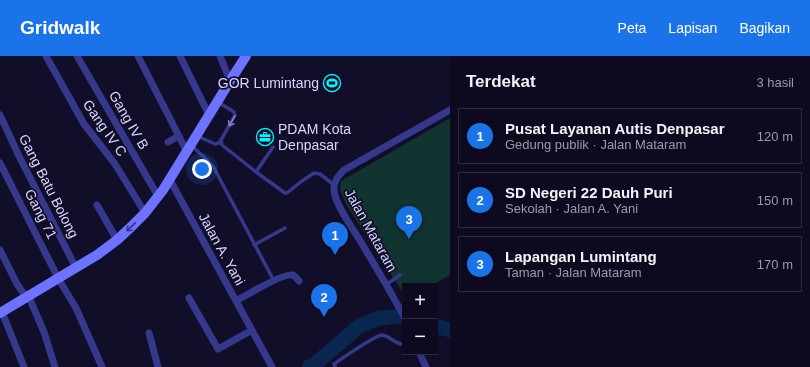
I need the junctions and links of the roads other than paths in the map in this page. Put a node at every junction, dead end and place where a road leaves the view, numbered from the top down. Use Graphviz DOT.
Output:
graph roads {
  1 [pos="46,56"];
  2 [pos="77,56"];
  3 [pos="138,56"];
  4 [pos="180,56"];
  5 [pos="220,56"];
  6 [pos="246,56"];
  7 [pos="230,81"];
  8 [pos="217,102"];
  9 [pos="450,110"];
  10 [pos="0,115"];
  11 [pos="209,115"];
  12 [pos="179,136"];
  13 [pos="196,136"];
  14 [pos="221,140"];
  15 [pos="168,142"];
  16 [pos="273,147"];
  17 [pos="189,148"];
  18 [pos="0,163"];
  19 [pos="256,172"];
  20 [pos="170,180"];
  21 [pos="334,185"];
  22 [pos="158,196"];
  23 [pos="97,206"];
  24 [pos="145,213"];
  25 [pos="285,228"];
  26 [pos="117,240"];
  27 [pos="254,245"];
  28 [pos="0,250"];
  29 [pos="76,268"];
  30 [pos="400,275"];
  31 [pos="58,278"];
  32 [pos="274,281"];
  33 [pos="299,281"];
  34 [pos="387,284"];
  35 [pos="27,296"];
  36 [pos="189,298"];
  37 [pos="236,301"];
  38 [pos="1,312"];
  39 [pos="402,313"];
  40 [pos="252,330"];
  41 [pos="149,333"];
  42 [pos="402,345"];
  43 [pos="420,355"];
  44 [pos="24,367"];
  45 [pos="55,367"];
  46 [pos="102,367"];
  47 [pos="158,367"];
  48 [pos="272,367"];
  49 [pos="335,367"];
  50 [pos="426,367"];
  1 -- 24 [label="street, Gang IV C"];
  2 -- 22 [label="street, Gang IV B"];
  3 -- 12 [label="street"];
  4 -- 11 [label="street"];
  5 -- 7 [label="street"];
  6 -- 7 [label="main road"];
  7 -- 8 [label="main road"];
  8 -- 11 [label="main road"];
  8 -- 14 [label="lane, one-way"];
  9 -- 21 [label="street, Jalan Mataram"];
  10 -- 29 [label="street, Gang Batu Bolong"];
  11 -- 13 [label="main road"];
  12 -- 15 [label="street"];
  12 -- 17 [label="street"];
  13 -- 14 [label="lane"];
  13 -- 17 [label="main road"];
  14 -- 19 [label="lane"];
  16 -- 19 [label="lane"];
  17 -- 20 [label="main road"];
  17 -- 27 [label="lane"];
  18 -- 31 [label="street, Gang 71"];
  19 -- 21 [label="lane"];
  20 -- 22 [label="main road"];
  20 -- 37 [label="street, Jalan A. Yani"];
  21 -- 34 [label="street, Jalan Mataram"];
  22 -- 24 [label="main road"];
  23 -- 26 [label="street"];
  24 -- 26 [label="main road, one-way"];
  25 -- 27 [label="lane"];
  26 -- 29 [label="main road"];
  27 -- 32 [label="lane"];
  28 -- 35 [label="street"];
  29 -- 31 [label="main road"];
  30 -- 34 [label="lane"];
  31 -- 35 [label="main road"];
  31 -- 46 [label="street, Gang 71"];
  32 -- 33 [label="street"];
  32 -- 37 [label="street"];
  34 -- 39 [label="street, Jalan Mataram"];
  35 -- 38 [label="main road"];
  35 -- 45 [label="street"];
  36 -- 40 [label="street"];
  37 -- 40 [label="street, Jalan A. Yani"];
  38 -- 44 [label="street"];
  40 -- 48 [label="street, Jalan A. Yani"];
  41 -- 47 [label="street"];
  42 -- 49 [label="lane"];
  43 -- 50 [label="street"];
}
